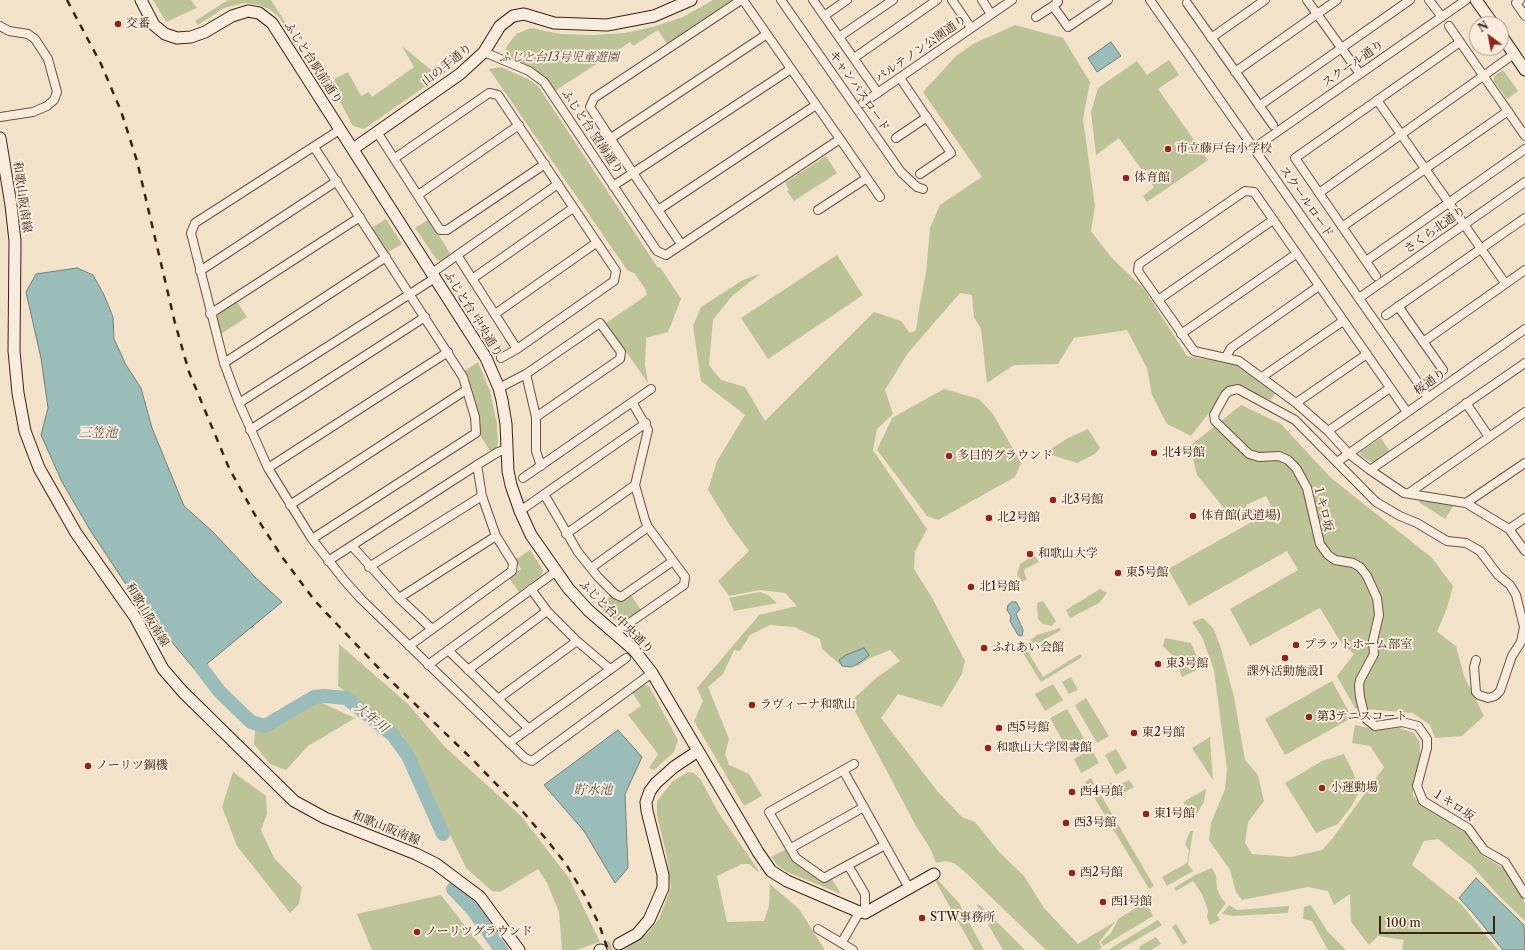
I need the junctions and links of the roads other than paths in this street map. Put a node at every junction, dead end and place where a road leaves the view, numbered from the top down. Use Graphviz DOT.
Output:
graph roads {
  1 [pos="141,0"];
  2 [pos="691,0"];
  3 [pos="742,0"];
  4 [pos="781,0"];
  5 [pos="813,0"];
  6 [pos="847,0"];
  7 [pos="892,0"];
  8 [pos="937,0"];
  9 [pos="952,0"];
  10 [pos="982,0"];
  11 [pos="1012,0"];
  12 [pos="1108,0"];
  13 [pos="1150,0"];
  14 [pos="1265,0"];
  15 [pos="1307,0"];
  16 [pos="1337,0"];
  17 [pos="1410,0"];
  18 [pos="1430,0"];
  19 [pos="1466,0"];
  20 [pos="1476,0"];
  21 [pos="1520,0"];
  22 [pos="1187,1"];
  23 [pos="1057,2"];
  24 [pos="992,14"];
  25 [pos="1317,14"];
  26 [pos="824,16"];
  27 [pos="1487,16"];
  28 [pos="1525,16"];
  29 [pos="1036,17"];
  30 [pos="1442,18"];
  31 [pos="0,26"];
  32 [pos="1449,26"];
  33 [pos="971,28"];
  34 [pos="767,34"];
  35 [pos="839,37"];
  36 [pos="1211,38"];
  37 [pos="1460,42"];
  38 [pos="1509,47"];
  39 [pos="1341,48"];
  40 [pos="484,52"];
  41 [pos="1514,54"];
  42 [pos="854,58"];
  43 [pos="791,69"];
  44 [pos="1525,70"];
  45 [pos="1235,72"];
  46 [pos="1360,74"];
  47 [pos="1484,76"];
  48 [pos="900,78"];
  49 [pos="878,93"];
  50 [pos="1377,100"];
  51 [pos="863,103"];
  52 [pos="816,105"];
  53 [pos="1258,106"];
  54 [pos="1508,111"];
  55 [pos="0,117"];
  56 [pos="927,117"];
  57 [pos="518,125"];
  58 [pos="1273,125"];
  59 [pos="341,129"];
  60 [pos="377,132"];
  61 [pos="1401,135"];
  62 [pos="1525,136"];
  63 [pos="0,138"];
  64 [pos="611,138"];
  65 [pos="896,138"];
  66 [pos="840,139"];
  67 [pos="314,147"];
  68 [pos="1254,148"];
  69 [pos="353,149"];
  70 [pos="1525,149"];
  71 [pos="395,158"];
  72 [pos="545,164"];
  73 [pos="1425,169"];
  74 [pos="633,173"];
  75 [pos="920,174"];
  76 [pos="867,178"];
  77 [pos="337,181"];
  78 [pos="1525,182"];
  79 [pos="558,184"];
  80 [pos="614,186"];
  81 [pos="923,190"];
  82 [pos="1319,192"];
  83 [pos="418,195"];
  84 [pos="880,197"];
  85 [pos="1449,203"];
  86 [pos="573,208"];
  87 [pos="658,210"];
  88 [pos="818,210"];
  89 [pos="360,217"];
  90 [pos="1525,218"];
  91 [pos="1272,220"];
  92 [pos="1464,224"];
  93 [pos="1342,227"];
  94 [pos="596,243"];
  95 [pos="681,244"];
  96 [pos="1481,248"];
  97 [pos="1296,254"];
  98 [pos="457,255"];
  99 [pos="386,257"];
  100 [pos="1366,261"];
  101 [pos="1525,270"];
  102 [pos="200,271"];
  103 [pos="433,275"];
  104 [pos="1376,276"];
  105 [pos="472,279"];
  106 [pos="1505,283"];
  107 [pos="1319,286"];
  108 [pos="410,294"];
  109 [pos="1359,298"];
  110 [pos="1158,300"];
  111 [pos="1398,306"];
  112 [pos="210,314"];
  113 [pos="495,314"];
  114 [pos="1386,315"];
  115 [pos="425,317"];
  116 [pos="1343,321"];
  117 [pos="1525,329"];
  118 [pos="1181,334"];
  119 [pos="1423,342"];
  120 [pos="517,349"];
  121 [pos="448,352"];
  122 [pos="1367,354"];
  123 [pos="1226,357"];
  124 [pos="501,358"];
  125 [pos="224,363"];
  126 [pos="1525,363"];
  127 [pos="1443,370"];
  128 [pos="526,374"];
  129 [pos="1262,376"];
  130 [pos="499,388"];
  131 [pos="1390,388"];
  132 [pos="651,389"];
  133 [pos="466,390"];
  134 [pos="1428,397"];
  135 [pos="632,402"];
  136 [pos="239,403"];
  137 [pos="1296,403"];
  138 [pos="1466,404"];
  139 [pos="1407,412"];
  140 [pos="1525,412"];
  141 [pos="536,418"];
  142 [pos="646,423"];
  143 [pos="250,430"];
  144 [pos="1328,431"];
  145 [pos="1489,437"];
  146 [pos="507,449"];
  147 [pos="1348,453"];
  148 [pos="1337,462"];
  149 [pos="1525,463"];
  150 [pos="476,465"];
  151 [pos="541,466"];
  152 [pos="268,468"];
  153 [pos="1370,470"];
  154 [pos="522,478"];
  155 [pos="635,485"];
  156 [pos="1410,493"];
  157 [pos="544,494"];
  158 [pos="482,496"];
  159 [pos="1466,503"];
  160 [pos="290,505"];
  161 [pos="520,511"];
  162 [pos="1525,518"];
  163 [pos="648,527"];
  164 [pos="1509,529"];
  165 [pos="566,534"];
  166 [pos="496,536"];
  167 [pos="312,539"];
  168 [pos="352,546"];
  169 [pos="1525,551"];
  170 [pos="328,561"];
  171 [pos="673,561"];
  172 [pos="369,567"];
  173 [pos="591,568"];
  174 [pos="555,572"];
  175 [pos="531,589"];
  176 [pos="399,598"];
  177 [pos="547,611"];
  178 [pos="432,629"];
  179 [pos="615,633"];
  180 [pos="576,641"];
  181 [pos="409,646"];
  182 [pos="448,650"];
  183 [pos="626,658"];
  184 [pos="1476,660"];
  185 [pos="428,665"];
  186 [pos="610,669"];
  187 [pos="468,670"];
  188 [pos="652,673"];
  189 [pos="499,698"];
  190 [pos="529,729"];
  191 [pos="509,743"];
  192 [pos="698,751"];
  193 [pos="854,764"];
  194 [pos="843,770"];
  195 [pos="864,806"];
  196 [pos="885,845"];
  197 [pos="791,848"];
  198 [pos="848,866"];
  199 [pos="934,874"];
  200 [pos="909,888"];
  201 [pos="1525,894"];
  202 [pos="862,912"];
  203 [pos="818,929"];
  204 [pos="842,942"];
  205 [pos="619,944"];
  206 [pos="519,950"];
  207 [pos="852,950"];
  1 -- 59 [label="street, ふじと台駅前通り"];
  2 -- 40 [label="street, 山の手通り"];
  3 -- 34 [label="street"];
  3 -- 64 [label="street"];
  4 -- 81 [label="street, キャンパスロード"];
  5 -- 26 [label="street"];
  6 -- 26 [label="street"];
  7 -- 35 [label="street"];
  8 -- 42 [label="street"];
  9 -- 33 [label="street"];
  10 -- 24 [label="street"];
  11 -- 24 [label="street, パルテノン公園通り"];
  12 -- 23 [label="street"];
  13 -- 68 [label="street, スクールロード"];
  14 -- 36 [label="street"];
  15 -- 25 [label="street"];
  16 -- 25 [label="street"];
  17 -- 39 [label="street"];
  18 -- 30 [label="street"];
  19 -- 30 [label="street, スクール通り"];
  20 -- 27 [label="street"];
  21 -- 28 [label="street"];
  22 -- 36 [label="street"];
  23 -- 29 [label="street"];
  24 -- 33 [label="street, パルテノン公園通り"];
  25 -- 39 [label="street"];
  25 -- 45 [label="street"];
  26 -- 35 [label="street"];
  30 -- 46 [label="street, スクール通り"];
  31 -- 55 [label="street"];
  32 -- 37 [label="street"];
  33 -- 48 [label="street, パルテノン公園通り"];
  34 -- 43 [label="street"];
  34 -- 64 [label="street"];
  35 -- 42 [label="street"];
  36 -- 45 [label="street"];
  37 -- 47 [label="street"];
  37 -- 50 [label="street"];
  38 -- 41 [label="street"];
  39 -- 46 [label="street"];
  39 -- 53 [label="street"];
  40 -- 60 [label="street, 山の手通り"];
  40 -- 80 [label="street, ふじと台 望海通り"];
  41 -- 44 [label="street"];
  41 -- 47 [label="street"];
  42 -- 49 [label="street"];
  43 -- 52 [label="street"];
  43 -- 74 [label="street"];
  45 -- 53 [label="street"];
  46 -- 68 [label="street, スクール通り"];
  47 -- 54 [label="street"];
  47 -- 61 [label="street"];
  48 -- 49 [label="street, パルテノン公園通り"];
  48 -- 56 [label="street"];
  49 -- 51 [label="street, パルテノン公園通り"];
  50 -- 61 [label="street"];
  50 -- 82 [label="street"];
  52 -- 66 [label="street"];
  52 -- 87 [label="street"];
  53 -- 58 [label="street"];
  54 -- 62 [label="street"];
  54 -- 73 [label="street"];
  56 -- 65 [label="street"];
  56 -- 75 [label="street"];
  57 -- 71 [label="street"];
  57 -- 72 [label="street"];
  57 -- 83 [label="street"];
  59 -- 67 [label="street"];
  59 -- 69 [label="street"];
  60 -- 69 [label="street, 山の手通り"];
  60 -- 71 [label="street"];
  61 -- 73 [label="street"];
  61 -- 82 [label="street"];
  63 -- 206 [label="street, 和歌山阪南線"];
  64 -- 74 [label="street"];
  66 -- 76 [label="street"];
  66 -- 95 [label="street"];
  67 -- 77 [label="street"];
  67 -- 102 [label="street"];
  68 -- 109 [label="street, スクールロード"];
  69 -- 103 [label="street, ふじと台 中央通り"];
  70 -- 85 [label="street"];
  71 -- 83 [label="street"];
  72 -- 79 [label="street"];
  72 -- 83 [label="street"];
  73 -- 85 [label="street"];
  73 -- 93 [label="street"];
  74 -- 80 [label="street"];
  74 -- 87 [label="street"];
  76 -- 84 [label="street"];
  76 -- 88 [label="street"];
  77 -- 89 [label="street"];
  77 -- 102 [label="street"];
  78 -- 92 [label="street, さくら北通り"];
  79 -- 86 [label="street"];
  79 -- 98 [label="street"];
  80 -- 95 [label="street, ふじと台 望海通り"];
  82 -- 93 [label="street"];
  85 -- 92 [label="street"];
  85 -- 100 [label="street"];
  86 -- 94 [label="street"];
  86 -- 105 [label="street"];
  87 -- 95 [label="street"];
  89 -- 99 [label="street"];
  89 -- 112 [label="street"];
  90 -- 96 [label="street"];
  91 -- 97 [label="street"];
  91 -- 110 [label="street"];
  91 -- 110 [label="street"];
  92 -- 96 [label="street"];
  92 -- 109 [label="street, さくら北通り"];
  93 -- 100 [label="street"];
  94 -- 113 [label="street"];
  94 -- 120 [label="street"];
  96 -- 106 [label="street"];
  96 -- 111 [label="street"];
  97 -- 107 [label="street"];
  97 -- 118 [label="street"];
  98 -- 103 [label="street"];
  98 -- 105 [label="street"];
  99 -- 108 [label="street"];
  99 -- 125 [label="street"];
  100 -- 104 [label="street"];
  101 -- 106 [label="street"];
  102 -- 112 [label="street"];
  103 -- 108 [label="street"];
  103 -- 130 [label="street, ふじと台 中央通り"];
  105 -- 113 [label="street"];
  106 -- 119 [label="street"];
  107 -- 116 [label="street"];
  107 -- 123 [label="street"];
  108 -- 115 [label="street"];
  108 -- 136 [label="street"];
  109 -- 134 [label="street, スクールロード"];
  110 -- 118 [label="street"];
  111 -- 114 [label="street"];
  111 -- 119 [label="street"];
  112 -- 125 [label="street"];
  113 -- 120 [label="street"];
  115 -- 121 [label="street"];
  115 -- 143 [label="street"];
  116 -- 122 [label="street"];
  116 -- 129 [label="street"];
  117 -- 134 [label="street, 桜通り"];
  118 -- 123 [label="street"];
  119 -- 127 [label="street"];
  120 -- 124 [label="street"];
  121 -- 133 [label="street"];
  121 -- 152 [label="street"];
  122 -- 131 [label="street"];
  122 -- 137 [label="street"];
  123 -- 129 [label="street"];
  125 -- 136 [label="street"];
  126 -- 138 [label="street"];
  128 -- 130 [label="street"];
  128 -- 141 [label="street"];
  128 -- 141 [label="street"];
  129 -- 137 [label="street"];
  130 -- 146 [label="street, ふじと台 中央通り"];
  131 -- 139 [label="street"];
  131 -- 144 [label="street"];
  132 -- 135 [label="street"];
  133 -- 160 [label="street"];
  133 -- 167 [label="street"];
  134 -- 139 [label="street, 桜通り"];
  135 -- 142 [label="street"];
  135 -- 151 [label="street"];
  136 -- 143 [label="street"];
  137 -- 144 [label="street"];
  138 -- 145 [label="street"];
  138 -- 153 [label="street"];
  139 -- 147 [label="street, 桜通り"];
  140 -- 145 [label="street"];
  141 -- 151 [label="street"];
  142 -- 155 [label="street"];
  142 -- 157 [label="street"];
  143 -- 152 [label="street"];
  144 -- 147 [label="street"];
  145 -- 156 [label="street"];
  146 -- 150 [label="street"];
  146 -- 161 [label="street, ふじと台 中央通り"];
  147 -- 148 [label="street, 桜通り"];
  147 -- 153 [label="street"];
  148 -- 184 [label="street"];
  148 -- 201 [label="street, １キロ坂"];
  149 -- 159 [label="street"];
  150 -- 158 [label="street"];
  150 -- 168 [label="street"];
  151 -- 154 [label="street"];
  152 -- 160 [label="street"];
  153 -- 156 [label="street"];
  155 -- 163 [label="street"];
  155 -- 165 [label="street"];
  156 -- 159 [label="street"];
  157 -- 161 [label="street"];
  157 -- 165 [label="street"];
  158 -- 166 [label="street"];
  158 -- 172 [label="street"];
  159 -- 164 [label="street"];
  160 -- 167 [label="street"];
  161 -- 174 [label="street, ふじと台 中央通り"];
  162 -- 164 [label="street"];
  163 -- 171 [label="street"];
  163 -- 173 [label="street"];
  164 -- 169 [label="street"];
  165 -- 173 [label="street"];
  166 -- 176 [label="street"];
  166 -- 178 [label="street"];
  167 -- 170 [label="street"];
  168 -- 170 [label="street"];
  168 -- 172 [label="street"];
  170 -- 181 [label="street"];
  171 -- 173 [label="street"];
  171 -- 179 [label="street"];
  172 -- 176 [label="street"];
  174 -- 175 [label="street"];
  174 -- 179 [label="street, ふじと台 中央通り"];
  175 -- 177 [label="street"];
  175 -- 182 [label="street"];
  176 -- 178 [label="street"];
  177 -- 180 [label="street"];
  177 -- 187 [label="street"];
  178 -- 181 [label="street"];
  179 -- 188 [label="street, ふじと台 中央通り"];
  180 -- 186 [label="street"];
  180 -- 189 [label="street"];
  181 -- 185 [label="street"];
  182 -- 185 [label="street"];
  182 -- 187 [label="street"];
  183 -- 186 [label="street"];
  185 -- 191 [label="street"];
  186 -- 190 [label="street"];
  187 -- 189 [label="street"];
  188 -- 191 [label="street"];
  188 -- 192 [label="street, ふじと台 中央通り"];
  189 -- 190 [label="street"];
  190 -- 191 [label="street"];
  192 -- 202 [label="street, ふじと台 中央通り"];
  192 -- 205 [label="street"];
  193 -- 194 [label="street"];
  194 -- 195 [label="street"];
  194 -- 197 [label="street"];
  195 -- 196 [label="street"];
  195 -- 197 [label="street"];
  196 -- 198 [label="street"];
  196 -- 200 [label="street"];
  197 -- 198 [label="street"];
  198 -- 202 [label="street"];
  199 -- 200 [label="street"];
  200 -- 202 [label="street"];
  202 -- 204 [label="street"];
  203 -- 204 [label="street"];
  204 -- 207 [label="street"];
}
